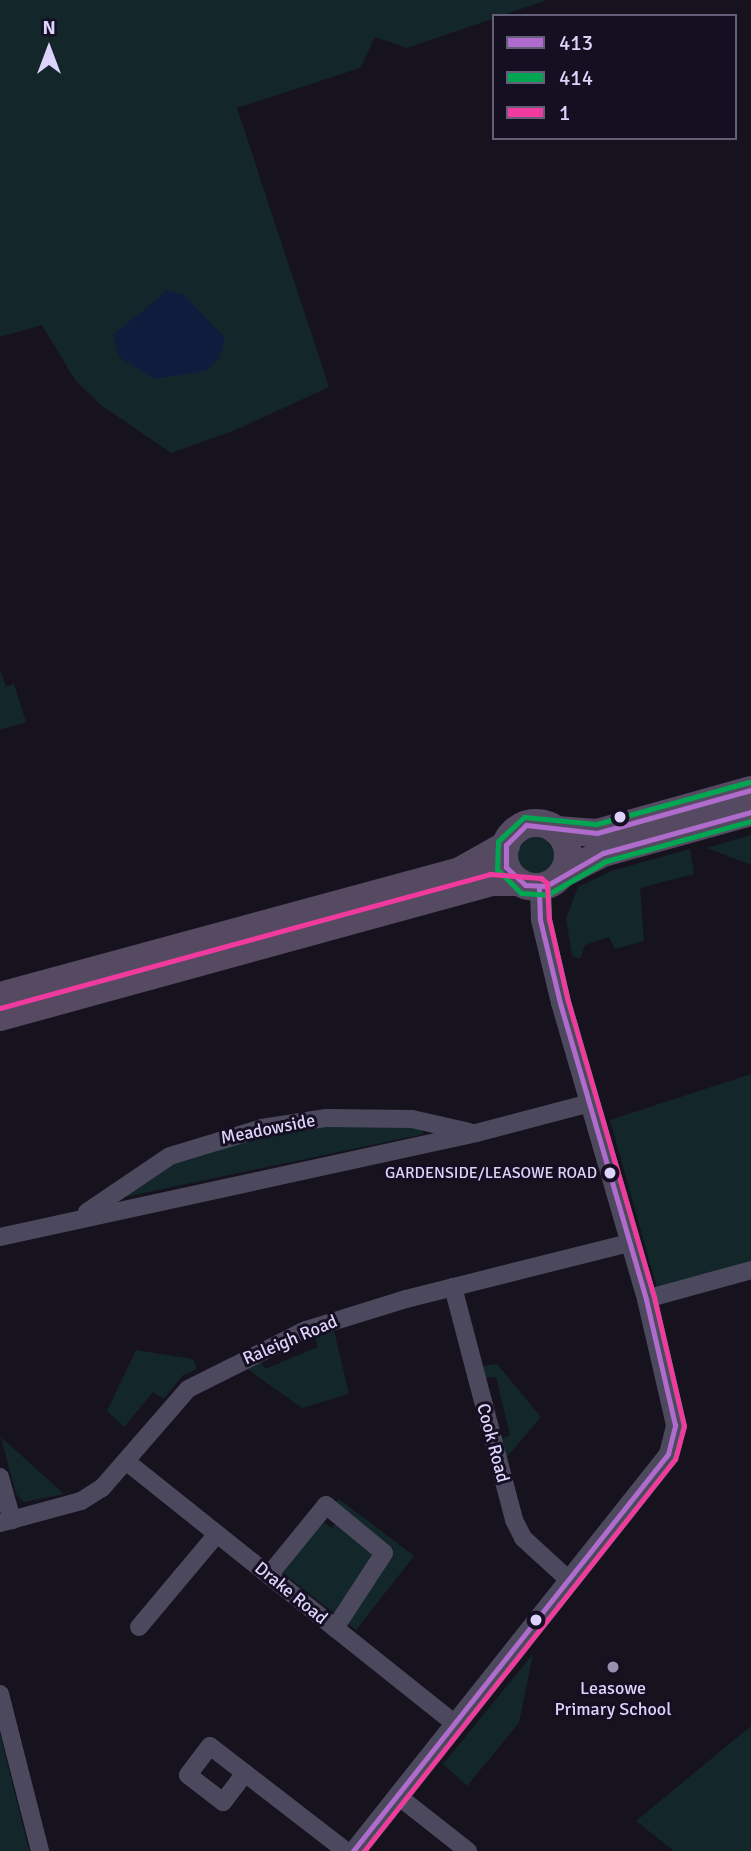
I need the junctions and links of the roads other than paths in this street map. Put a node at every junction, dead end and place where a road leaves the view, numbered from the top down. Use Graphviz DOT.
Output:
graph roads {
  1 [pos="751,790"];
  2 [pos="751,812"];
  3 [pos="555,830"];
  4 [pos="506,845"];
  5 [pos="540,881"];
  6 [pos="0,996"];
  7 [pos="0,1017"];
  8 [pos="590,1103"];
  9 [pos="475,1133"];
  10 [pos="81,1216"];
  11 [pos="0,1237"];
  12 [pos="629,1243"];
  13 [pos="751,1270"];
  14 [pos="453,1287"];
  15 [pos="646,1299"];
  16 [pos="127,1462"];
  17 [pos="0,1477"];
  18 [pos="6,1522"];
  19 [pos="217,1534"];
  20 [pos="269,1575"];
  21 [pos="569,1580"];
  22 [pos="139,1627"];
  23 [pos="335,1628"];
  24 [pos="0,1693"];
  25 [pos="455,1724"];
  26 [pos="245,1773"];
  27 [pos="398,1796"];
  28 [pos="40,1851"];
  29 [pos="346,1851"];
  30 [pos="353,1851"];
  31 [pos="468,1851"];
  1 -- 3 [label="main road"];
  2 -- 5 [label="main road"];
  3 -- 4 [label="main road"];
  3 -- 5 [label="main road"];
  4 -- 5 [label="main road"];
  4 -- 6 [label="main road"];
  5 -- 7 [label="main road"];
  5 -- 8 [label="street"];
  8 -- 9 [label="street, Meadowside"];
  8 -- 12 [label="street"];
  9 -- 10 [label="street, Meadowside"];
  9 -- 10 [label="street, Meadowside"];
  10 -- 11 [label="street, Meadowside"];
  12 -- 14 [label="street, Raleigh Road"];
  12 -- 15 [label="street"];
  13 -- 15 [label="street"];
  14 -- 16 [label="street, Raleigh Road"];
  14 -- 21 [label="street, Cook Road"];
  15 -- 21 [label="street"];
  16 -- 18 [label="street, Raleigh Road"];
  16 -- 19 [label="street, Drake Road"];
  17 -- 18 [label="street"];
  19 -- 20 [label="street, Drake Road"];
  19 -- 22 [label="street"];
  20 -- 23 [label="street, Drake Road"];
  20 -- 23 [label="street"];
  21 -- 25 [label="street"];
  23 -- 25 [label="street, Drake Road"];
  24 -- 28 [label="street"];
  25 -- 27 [label="street"];
  26 -- 29 [label="street"];
  27 -- 30 [label="street"];
  27 -- 31 [label="street"];
}
